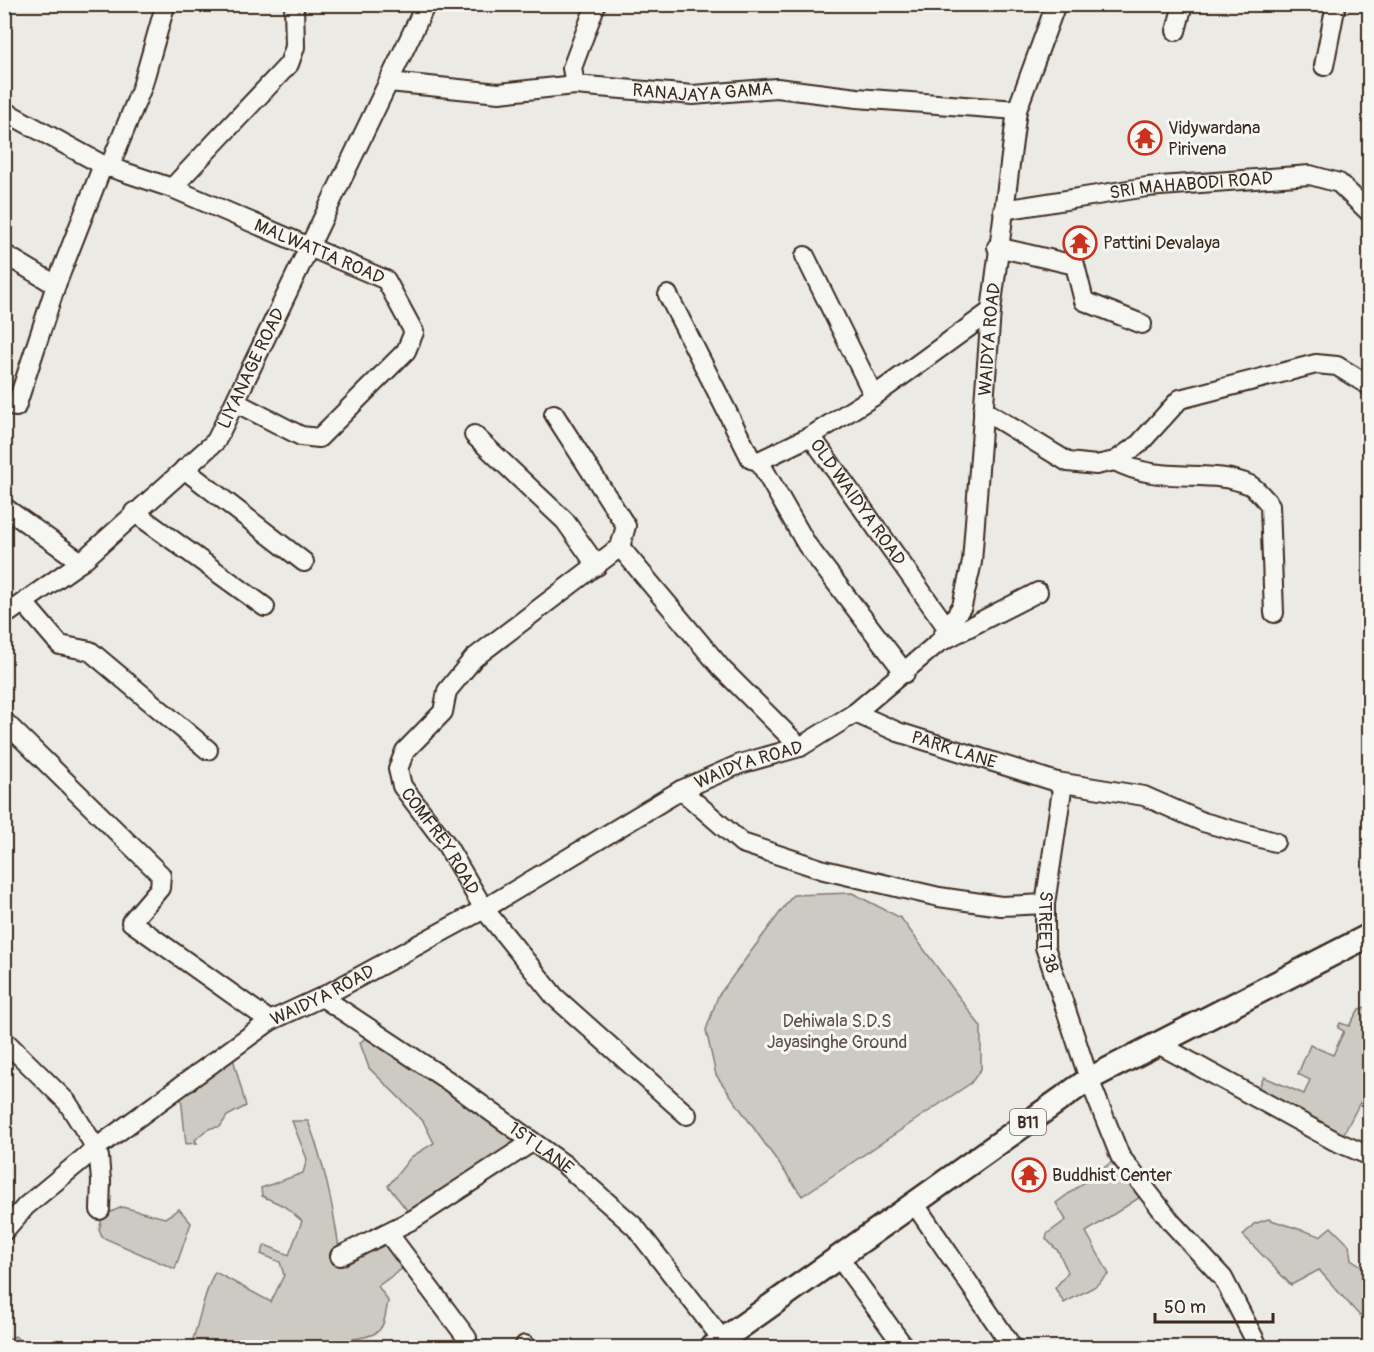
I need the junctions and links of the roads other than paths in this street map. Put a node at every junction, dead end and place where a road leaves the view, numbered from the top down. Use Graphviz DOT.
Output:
graph roads {
  1 [pos="294,4"];
  2 [pos="426,4"];
  3 [pos="596,4"];
  4 [pos="1056,4"];
  5 [pos="1183,4"];
  6 [pos="1336,4"];
  7 [pos="165,6"];
  8 [pos="1176,31"];
  9 [pos="1324,66"];
  10 [pos="389,82"];
  11 [pos="575,85"];
  12 [pos="1017,110"];
  13 [pos="4,111"];
  14 [pos="106,166"];
  15 [pos="172,188"];
  16 [pos="1368,209"];
  17 [pos="1003,210"];
  18 [pos="309,246"];
  19 [pos="998,247"];
  20 [pos="4,254"];
  21 [pos="805,256"];
  22 [pos="57,285"];
  23 [pos="668,295"];
  24 [pos="991,311"];
  25 [pos="1142,324"];
  26 [pos="1370,386"];
  27 [pos="874,396"];
  28 [pos="235,402"];
  29 [pos="16,407"];
  30 [pos="983,410"];
  31 [pos="554,414"];
  32 [pos="474,435"];
  33 [pos="811,436"];
  34 [pos="759,461"];
  35 [pos="1115,461"];
  36 [pos="184,469"];
  37 [pos="4,507"];
  38 [pos="134,512"];
  39 [pos="620,547"];
  40 [pos="81,562"];
  41 [pos="304,562"];
  42 [pos="597,566"];
  43 [pos="1038,592"];
  44 [pos="24,603"];
  45 [pos="265,607"];
  46 [pos="1274,613"];
  47 [pos="4,616"];
  48 [pos="943,636"];
  49 [pos="905,673"];
  50 [pos="855,713"];
  51 [pos="4,721"];
  52 [pos="800,747"];
  53 [pos="208,750"];
  54 [pos="1057,782"];
  55 [pos="681,790"];
  56 [pos="1275,842"];
  57 [pos="1045,904"];
  58 [pos="484,909"];
  59 [pos="1370,935"];
  60 [pos="322,997"];
  61 [pos="270,1021"];
  62 [pos="4,1040"];
  63 [pos="1160,1045"];
  64 [pos="1089,1079"];
  65 [pos="687,1115"];
  66 [pos="532,1142"];
  67 [pos="96,1148"];
  68 [pos="1370,1156"];
  69 [pos="914,1203"];
  70 [pos="100,1210"];
  71 [pos="4,1231"];
  72 [pos="388,1233"];
  73 [pos="340,1256"];
  74 [pos="838,1256"];
  75 [pos="467,1338"];
  76 [pos="716,1343"];
  77 [pos="905,1347"];
  78 [pos="1013,1347"];
  79 [pos="1259,1347"];
  1 -- 15 [label="street"];
  2 -- 10 [label="street, LIYANAGE ROAD"];
  3 -- 11 [label="street"];
  4 -- 12 [label="street, WAIDYA ROAD"];
  5 -- 8 [label="street"];
  6 -- 9 [label="street"];
  7 -- 14 [label="street"];
  10 -- 11 [label="street, RANAJAYA GAMA"];
  10 -- 18 [label="street, LIYANAGE ROAD"];
  11 -- 12 [label="street, RANAJAYA GAMA"];
  12 -- 17 [label="street, WAIDYA ROAD"];
  13 -- 14 [label="street, MALWATTA ROAD"];
  14 -- 15 [label="street, MALWATTA ROAD"];
  14 -- 22 [label="street"];
  15 -- 18 [label="street, MALWATTA ROAD"];
  16 -- 17 [label="street, SRI MAHABODI ROAD"];
  17 -- 19 [label="street, WAIDYA ROAD"];
  18 -- 28 [label="street, LIYANAGE ROAD"];
  18 -- 28 [label="street, MALWATTA ROAD"];
  19 -- 24 [label="street, WAIDYA ROAD"];
  19 -- 25 [label="street"];
  20 -- 22 [label="street"];
  21 -- 27 [label="street"];
  22 -- 29 [label="street"];
  23 -- 34 [label="street"];
  24 -- 27 [label="street, OLD WAIDYA ROAD"];
  24 -- 30 [label="street, WAIDYA ROAD"];
  26 -- 35 [label="street"];
  27 -- 33 [label="street, OLD WAIDYA ROAD"];
  28 -- 36 [label="street, LIYANAGE ROAD"];
  30 -- 35 [label="street"];
  30 -- 48 [label="street, WAIDYA ROAD"];
  31 -- 39 [label="street"];
  32 -- 42 [label="street"];
  33 -- 34 [label="street"];
  33 -- 48 [label="street, OLD WAIDYA ROAD"];
  34 -- 49 [label="street"];
  35 -- 46 [label="street"];
  36 -- 38 [label="street, LIYANAGE ROAD"];
  36 -- 41 [label="street"];
  37 -- 40 [label="street"];
  38 -- 40 [label="street, LIYANAGE ROAD"];
  38 -- 45 [label="street"];
  39 -- 42 [label="street, COMFREY ROAD"];
  39 -- 52 [label="street"];
  40 -- 44 [label="street, LIYANAGE ROAD"];
  42 -- 58 [label="street, COMFREY ROAD"];
  43 -- 48 [label="street"];
  44 -- 47 [label="street, LIYANAGE ROAD"];
  44 -- 53 [label="street"];
  48 -- 49 [label="street, WAIDYA ROAD"];
  49 -- 50 [label="street, WAIDYA ROAD"];
  50 -- 52 [label="street, WAIDYA ROAD"];
  50 -- 54 [label="street, PARK LANE"];
  51 -- 61 [label="street"];
  52 -- 55 [label="street, WAIDYA ROAD"];
  54 -- 56 [label="street, PARK LANE"];
  54 -- 57 [label="street, STREET 38"];
  55 -- 57 [label="street"];
  55 -- 58 [label="street, WAIDYA ROAD"];
  57 -- 64 [label="street, STREET 38"];
  58 -- 60 [label="street, WAIDYA ROAD"];
  58 -- 65 [label="street, COMFREY ROAD"];
  59 -- 63 [label="main road, B11"];
  60 -- 61 [label="street, WAIDYA ROAD"];
  60 -- 66 [label="street, 1ST LANE"];
  61 -- 67 [label="street, WAIDYA ROAD"];
  62 -- 67 [label="street"];
  63 -- 64 [label="main road, B11"];
  63 -- 68 [label="street"];
  64 -- 69 [label="main road, B11"];
  64 -- 79 [label="street, STREET 38"];
  66 -- 72 [label="street"];
  66 -- 76 [label="street, 1ST LANE"];
  67 -- 70 [label="street"];
  67 -- 71 [label="street, WAIDYA ROAD"];
  69 -- 74 [label="main road, B11"];
  69 -- 78 [label="street"];
  72 -- 73 [label="street"];
  72 -- 75 [label="street"];
  74 -- 76 [label="main road, B11"];
  74 -- 77 [label="street"];
}
